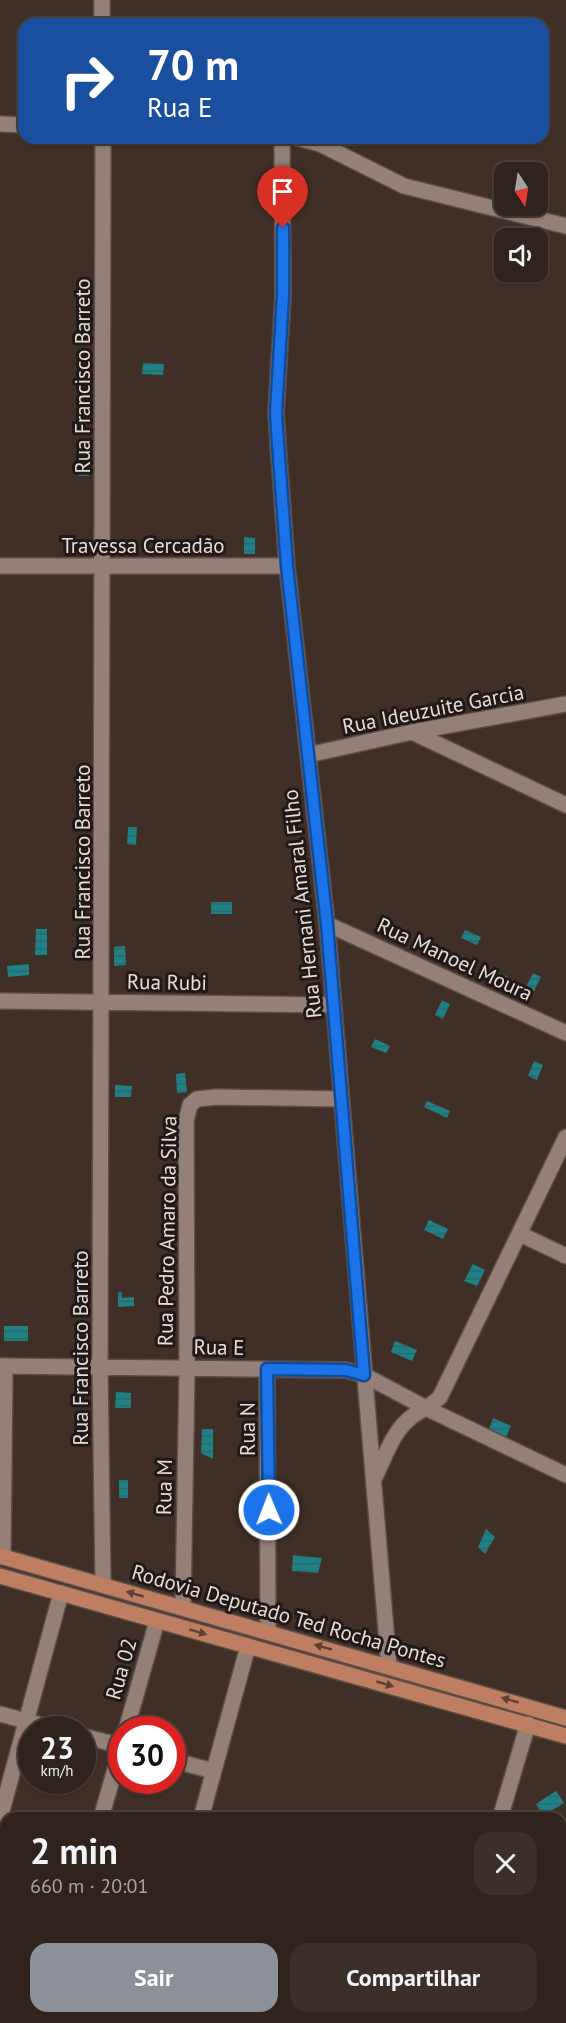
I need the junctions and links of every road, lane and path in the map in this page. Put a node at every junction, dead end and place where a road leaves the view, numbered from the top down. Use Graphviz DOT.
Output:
graph roads {
  1 [pos="102,0"];
  2 [pos="102,18"];
  3 [pos="0,124"];
  4 [pos="18,125"];
  5 [pos="103,144"];
  6 [pos="282,144"];
  7 [pos="320,144"];
  8 [pos="566,226"];
  9 [pos="0,566"];
  10 [pos="104,566"];
  11 [pos="287,566"];
  12 [pos="566,704"];
  13 [pos="412,732"];
  14 [pos="308,755"];
  15 [pos="566,806"];
  16 [pos="327,924"];
  17 [pos="0,1001"];
  18 [pos="102,1002"];
  19 [pos="333,1005"];
  20 [pos="566,1033"];
  21 [pos="341,1099"];
  22 [pos="566,1137"];
  23 [pos="520,1234"];
  24 [pos="566,1256"];
  25 [pos="2,1366"];
  26 [pos="100,1366"];
  27 [pos="187,1367"];
  28 [pos="267,1369"];
  29 [pos="364,1375"];
  30 [pos="428,1409"];
  31 [pos="566,1475"];
  32 [pos="375,1477"];
  33 [pos="1,1556"];
  34 [pos="0,1576"];
  35 [pos="103,1585"];
  36 [pos="62,1593"];
  37 [pos="183,1608"];
  38 [pos="157,1621"];
  39 [pos="268,1632"];
  40 [pos="248,1646"];
  41 [pos="389,1666"];
  42 [pos="0,1714"];
  43 [pos="29,1716"];
  44 [pos="130,1716"];
  45 [pos="18,1718"];
  46 [pos="566,1718"];
  47 [pos="528,1724"];
  48 [pos="566,1736"];
  49 [pos="18,1756"];
  50 [pos="186,1764"];
  51 [pos="213,1771"];
  52 [pos="108,1793"];
  53 [pos="2,1812"];
  54 [pos="103,1812"];
  55 [pos="203,1812"];
  56 [pos="502,1812"];
  1 -- 2 [label="street"];
  3 -- 4 [label="street"];
  5 -- 10 [label="street, Rua Francisco Barreto"];
  6 -- 11 [label="street, Rua Hernani Amaral Filho"];
  7 -- 8 [label="street"];
  9 -- 10 [label="street, Travessa Cercadão"];
  10 -- 11 [label="street, Travessa Cercadão"];
  10 -- 18 [label="street, Rua Francisco Barreto"];
  11 -- 14 [label="street, Rua Hernani Amaral Filho"];
  12 -- 13 [label="street, Rua Ideuzuite Garcia"];
  13 -- 14 [label="street, Rua Ideuzuite Garcia"];
  13 -- 15 [label="street"];
  14 -- 16 [label="street, Rua Hernani Amaral Filho"];
  16 -- 19 [label="street, Rua Hernani Amaral Filho"];
  16 -- 20 [label="street, Rua Manoel Moura"];
  17 -- 18 [label="street, Rua Rubi"];
  18 -- 19 [label="street, Rua Rubi"];
  18 -- 26 [label="street, Rua Francisco Barreto"];
  19 -- 21 [label="street, Rua Hernani Amaral Filho"];
  21 -- 27 [label="street, Rua Pedro Amaro da Silva"];
  21 -- 29 [label="street, Rua Hernani Amaral Filho"];
  22 -- 23 [label="street"];
  23 -- 24 [label="street"];
  23 -- 30 [label="street"];
  25 -- 26 [label="street, Rua E"];
  25 -- 33 [label="street"];
  26 -- 27 [label="street, Rua E"];
  26 -- 35 [label="street, Rua Francisco Barreto"];
  27 -- 28 [label="street, Rua E"];
  27 -- 37 [label="street, Rua M"];
  28 -- 29 [label="street, Rua E"];
  28 -- 39 [label="street, Rua N"];
  29 -- 30 [label="street, Rua E"];
  29 -- 32 [label="street, Rua Hernani Amaral Filho"];
  30 -- 31 [label="street, Rua E"];
  30 -- 32 [label="street"];
  32 -- 41 [label="street, Rua Hernani Amaral Filho"];
  33 -- 35 [label="main road, Rodovia Deputado Ted Rocha Pontes"];
  34 -- 36 [label="main road, Rodovia Deputado Ted Rocha Pontes"];
  37 -- 35 [label="main road, Rodovia Deputado Ted Rocha Pontes, one-way"];
  36 -- 38 [label="main road, Rodovia Deputado Ted Rocha Pontes"];
  36 -- 43 [label="street"];
  37 -- 39 [label="main road, Rodovia Deputado Ted Rocha Pontes"];
  38 -- 40 [label="main road, Rodovia Deputado Ted Rocha Pontes, one-way"];
  38 -- 44 [label="street, Rua 02"];
  41 -- 39 [label="main road, Rodovia Deputado Ted Rocha Pontes, one-way"];
  40 -- 47 [label="main road, Rodovia Deputado Ted Rocha Pontes, one-way"];
  40 -- 51 [label="street"];
  46 -- 41 [label="main road, Rodovia Deputado Ted Rocha Pontes, one-way"];
  42 -- 45 [label="street"];
  47 -- 48 [label="main road, Rodovia Deputado Ted Rocha Pontes"];
  47 -- 56 [label="street"];
  49 -- 53 [label="street"];
  50 -- 51 [label="street"];
  51 -- 55 [label="street"];
  52 -- 54 [label="street"];
}
